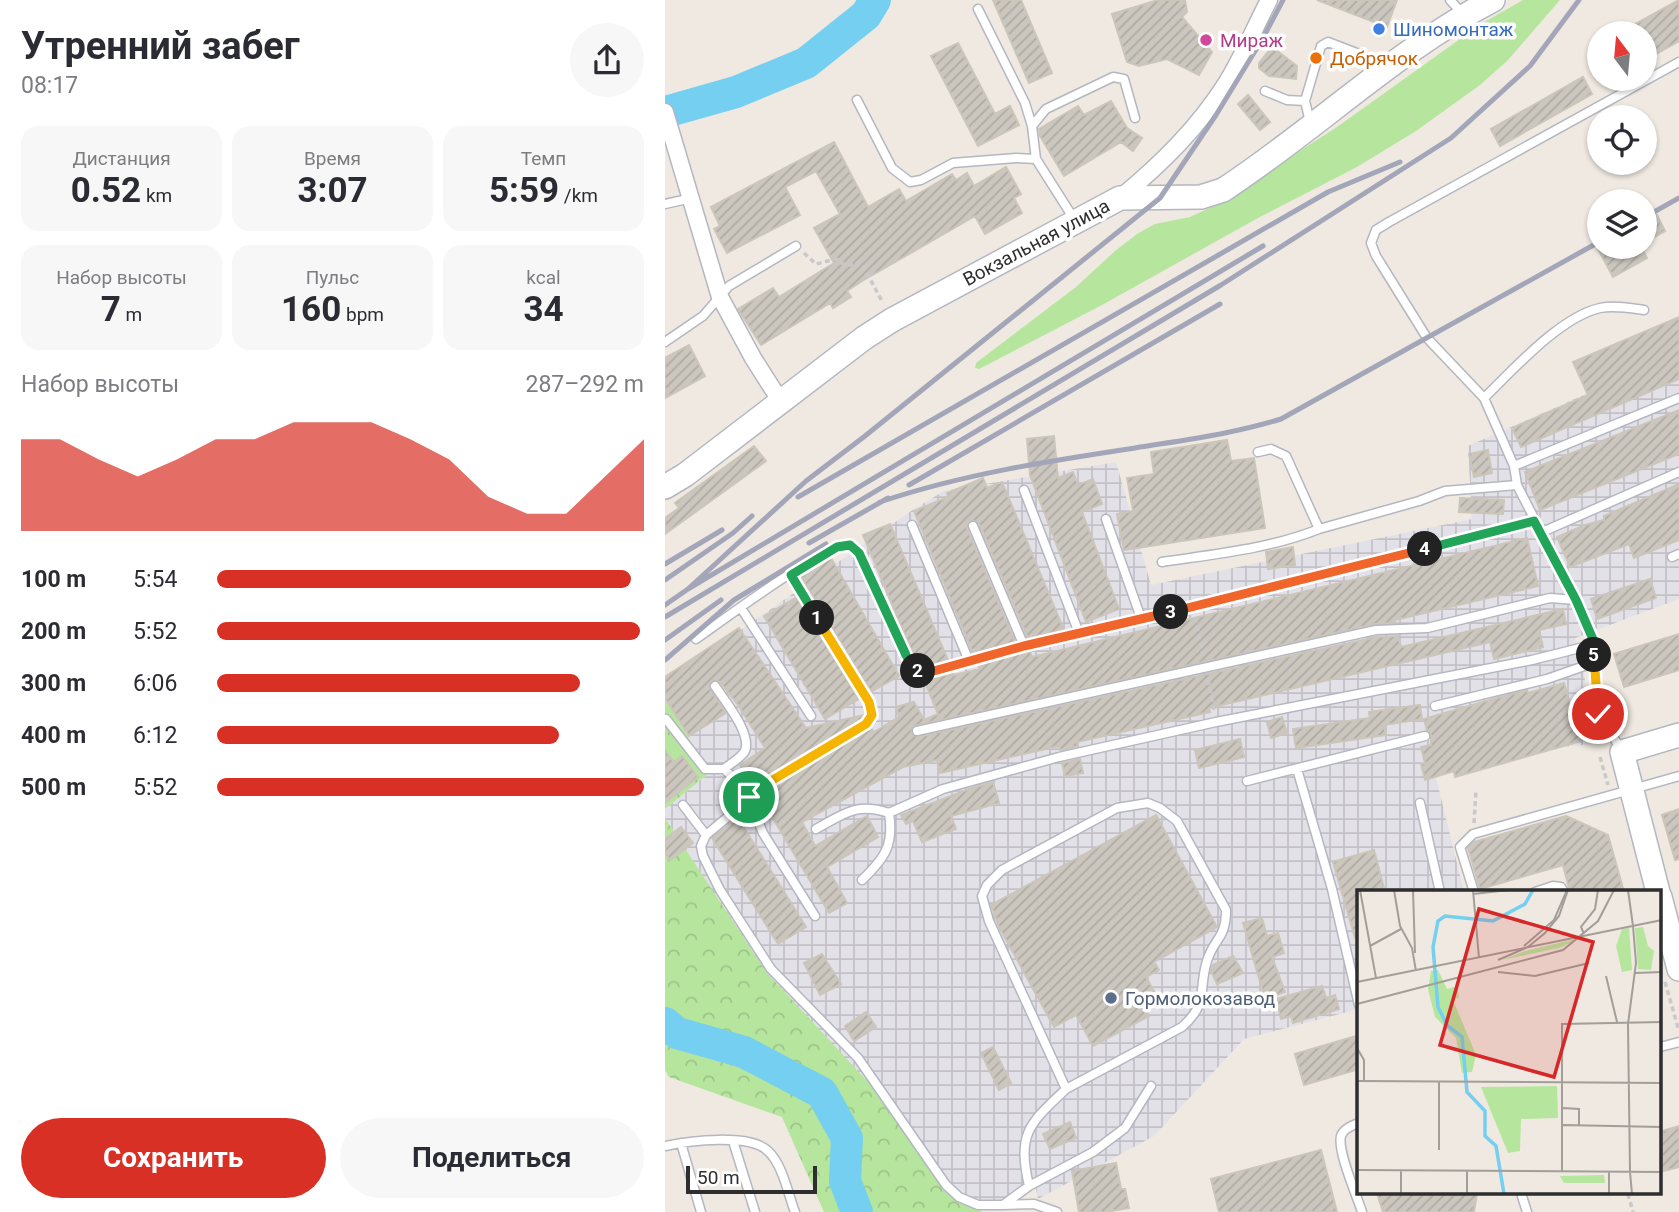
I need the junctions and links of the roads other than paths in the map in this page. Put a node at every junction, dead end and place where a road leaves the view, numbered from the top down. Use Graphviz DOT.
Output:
graph roads {
  1 [pos="1269,0"];
  2 [pos="1493,0"];
  3 [pos="1457,8"];
  4 [pos="978,9"];
  5 [pos="1679,62"];
  6 [pos="1391,66"];
  7 [pos="1265,91"];
  8 [pos="857,100"];
  9 [pos="1305,101"];
  10 [pos="665,112"];
  11 [pos="1135,118"];
  12 [pos="1311,125"];
  13 [pos="1032,126"];
  14 [pos="1036,159"];
  15 [pos="692,198"];
  16 [pos="1119,198"];
  17 [pos="665,204"];
  18 [pos="1076,222"];
  19 [pos="796,246"];
  20 [pos="720,297"];
  21 [pos="1644,310"];
  22 [pos="665,342"];
  23 [pos="1484,398"];
  24 [pos="1679,398"];
  25 [pos="781,402"];
  26 [pos="1258,452"];
  27 [pos="1514,466"];
  28 [pos="1679,472"];
  29 [pos="1517,485"];
  30 [pos="665,487"];
  31 [pos="1024,490"];
  32 [pos="1106,519"];
  33 [pos="1534,521"];
  34 [pos="912,525"];
  35 [pos="973,526"];
  36 [pos="1319,529"];
  37 [pos="1540,533"];
  38 [pos="1162,562"];
  39 [pos="791,575"];
  40 [pos="1576,600"];
  41 [pos="741,608"];
  42 [pos="1141,618"];
  43 [pos="1079,633"];
  44 [pos="696,639"];
  45 [pos="1595,644"];
  46 [pos="1024,646"];
  47 [pos="969,661"];
  48 [pos="1593,663"];
  49 [pos="715,686"];
  50 [pos="1435,706"];
  51 [pos="811,716"];
  52 [pos="666,719"];
  53 [pos="918,732"];
  54 [pos="1679,735"];
  55 [pos="1425,736"];
  56 [pos="1622,752"];
  57 [pos="724,769"];
  58 [pos="1297,769"];
  59 [pos="1679,776"];
  60 [pos="1247,782"];
  61 [pos="1632,789"];
  62 [pos="749,797"];
  63 [pos="1420,803"];
  64 [pos="683,805"];
  65 [pos="889,813"];
  66 [pos="816,829"];
  67 [pos="706,835"];
  68 [pos="862,880"];
  69 [pos="1440,890"];
  70 [pos="1473,890"];
  71 [pos="1541,890"];
  72 [pos="1563,890"];
  73 [pos="1658,890"];
  74 [pos="1661,904"];
  75 [pos="814,916"];
  76 [pos="1674,966"];
  77 [pos="1357,996"];
  78 [pos="1679,1042"];
  79 [pos="1661,1047"];
  80 [pos="1151,1086"];
  81 [pos="1066,1089"];
  82 [pos="1357,1124"];
  83 [pos="733,1141"];
  84 [pos="681,1143"];
  85 [pos="665,1146"];
  86 [pos="1029,1186"];
  87 [pos="1521,1194"];
  88 [pos="1003,1205"];
  89 [pos="1032,1208"];
  90 [pos="701,1212"];
  91 [pos="755,1212"];
  92 [pos="795,1212"];
  93 [pos="1057,1212"];
  94 [pos="1362,1212"];
  95 [pos="1527,1212"];
  1 -- 16 [label="street"];
  2 -- 3 [label="main road, Вокзальная улица"];
  3 -- 6 [label="main road, Вокзальная улица"];
  4 -- 13 [label="lane"];
  5 -- 23 [label="lane"];
  6 -- 9 [label="lane"];
  6 -- 12 [label="main road, Вокзальная улица"];
  7 -- 9 [label="lane"];
  8 -- 14 [label="lane"];
  9 -- 12 [label="lane"];
  10 -- 15 [label="street"];
  11 -- 13 [label="lane"];
  12 -- 16 [label="main road, Вокзальная улица"];
  13 -- 14 [label="lane"];
  14 -- 18 [label="lane"];
  15 -- 17 [label="lane"];
  15 -- 20 [label="street"];
  16 -- 18 [label="main road, Вокзальная улица"];
  18 -- 25 [label="main road, Вокзальная улица"];
  19 -- 20 [label="lane"];
  20 -- 22 [label="lane"];
  20 -- 25 [label="street"];
  21 -- 23 [label="lane"];
  23 -- 27 [label="lane"];
  24 -- 27 [label="lane"];
  25 -- 30 [label="main road, Вокзальная улица"];
  26 -- 36 [label="lane"];
  27 -- 29 [label="lane"];
  28 -- 37 [label="lane"];
  29 -- 33 [label="lane"];
  29 -- 36 [label="lane"];
  31 -- 43 [label="lane"];
  32 -- 42 [label="lane"];
  33 -- 37 [label="lane"];
  33 -- 42 [label="lane"];
  34 -- 47 [label="lane"];
  35 -- 46 [label="lane"];
  36 -- 38 [label="lane"];
  37 -- 40 [label="lane"];
  39 -- 41 [label="lane"];
  39 -- 47 [label="lane"];
  39 -- 62 [label="lane"];
  40 -- 45 [label="lane"];
  40 -- 53 [label="lane"];
  41 -- 44 [label="lane"];
  41 -- 51 [label="lane"];
  42 -- 43 [label="lane"];
  43 -- 46 [label="lane"];
  45 -- 48 [label="lane"];
  45 -- 65 [label="lane"];
  46 -- 47 [label="lane"];
  48 -- 50 [label="lane"];
  48 -- 56 [label="lane"];
  49 -- 57 [label="lane"];
  52 -- 57 [label="lane"];
  54 -- 56 [label="main road"];
  55 -- 58 [label="lane"];
  56 -- 61 [label="main road"];
  57 -- 62 [label="lane"];
  58 -- 60 [label="lane"];
  58 -- 77 [label="lane"];
  59 -- 61 [label="lane"];
  61 -- 70 [label="lane"];
  61 -- 73 [label="main road"];
  62 -- 67 [label="lane"];
  62 -- 75 [label="lane"];
  63 -- 69 [label="lane"];
  64 -- 67 [label="lane"];
  65 -- 66 [label="lane"];
  65 -- 68 [label="lane"];
  67 -- 88 [label="lane"];
  71 -- 72 [label="lane"];
  74 -- 76 [label="main road"];
  78 -- 79 [label="lane"];
  80 -- 86 [label="lane"];
  81 -- 81 [label="lane"];
  81 -- 86 [label="lane"];
  82 -- 94 [label="lane"];
  83 -- 84 [label="lane"];
  83 -- 91 [label="lane"];
  83 -- 92 [label="lane"];
  84 -- 85 [label="lane"];
  84 -- 90 [label="lane"];
  86 -- 88 [label="lane"];
  87 -- 95 [label="lane"];
  88 -- 89 [label="lane"];
  89 -- 93 [label="lane"];
}
